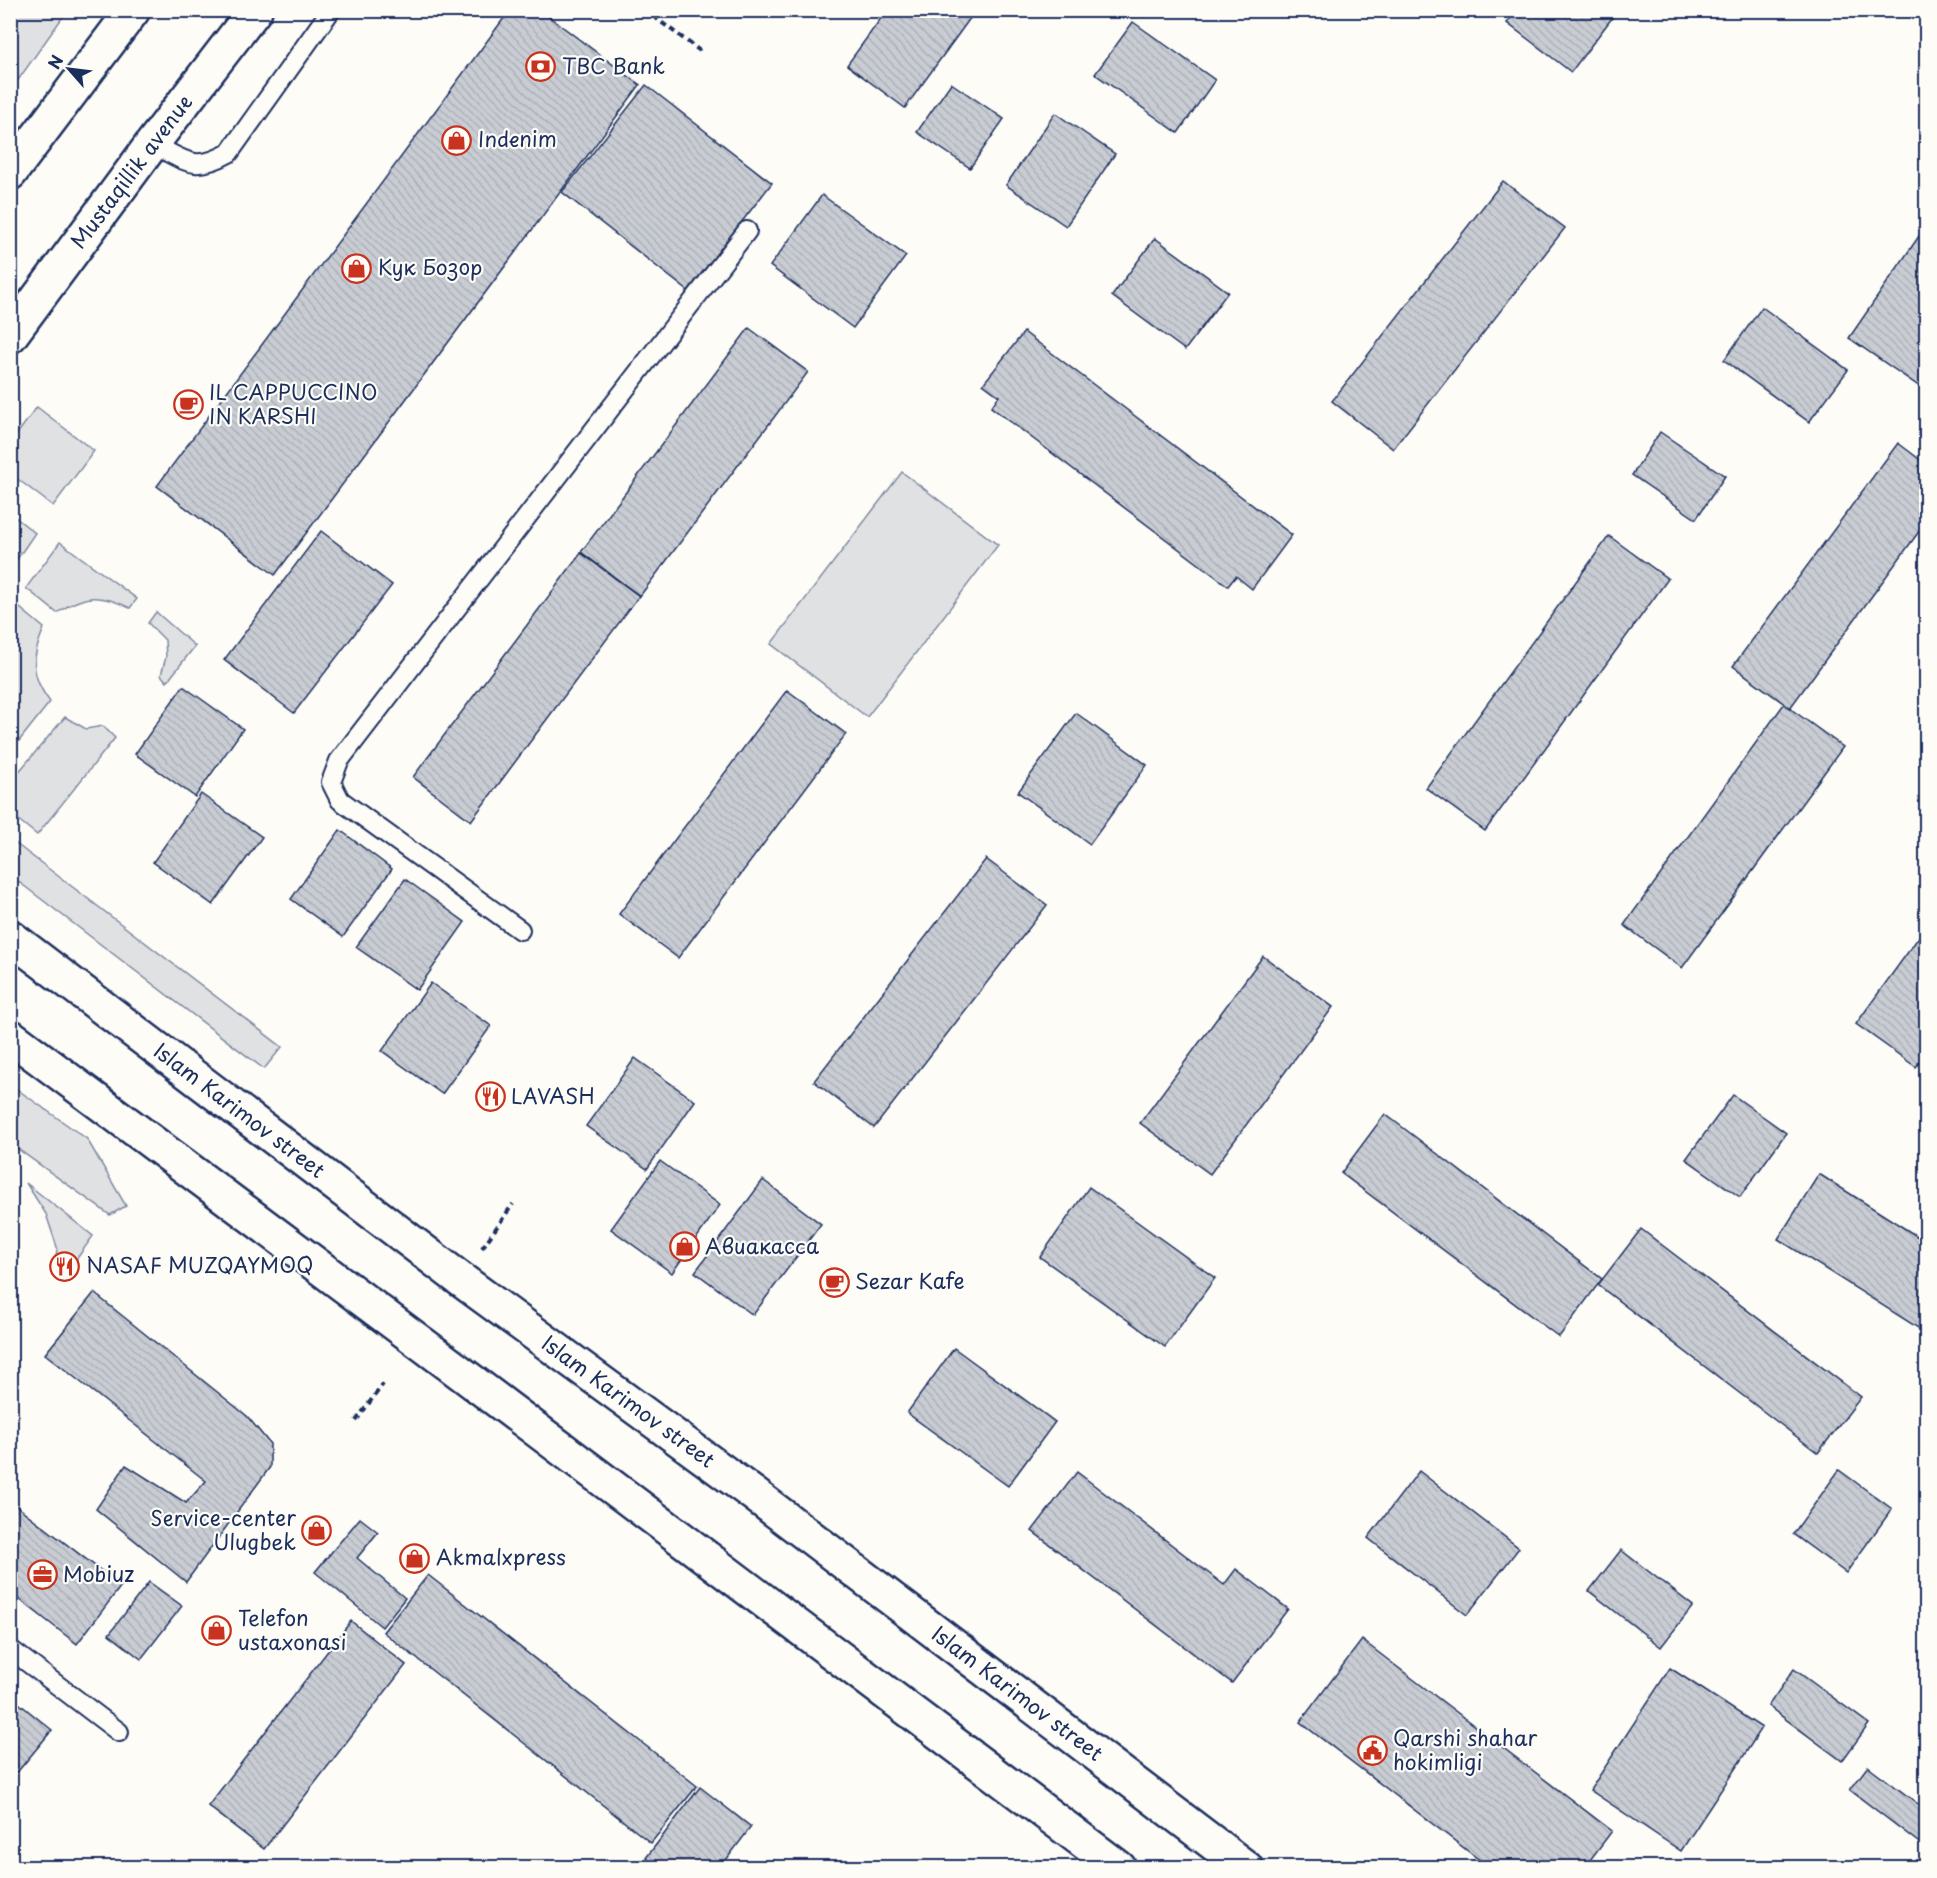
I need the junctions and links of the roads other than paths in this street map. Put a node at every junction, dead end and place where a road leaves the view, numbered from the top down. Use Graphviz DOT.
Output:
graph roads {
  1 [pos="133,10"];
  2 [pos="255,10"];
  3 [pos="331,10"];
  4 [pos="152,144"];
  5 [pos="10,173"];
  6 [pos="747,231"];
  7 [pos="10,336"];
  8 [pos="520,930"];
  9 [pos="10,937"];
  10 [pos="10,1036"];
  11 [pos="10,1649"];
  12 [pos="119,1732"];
  13 [pos="1119,1868"];
  14 [pos="1246,1868"];
  1 -- 5 [label="main road"];
  2 -- 4 [label="main road, Mustaqillik avenue"];
  3 -- 4 [label="lane"];
  4 -- 7 [label="main road, Mustaqillik avenue"];
  6 -- 8 [label="lane"];
  9 -- 14 [label="main road, Islam Karimov street"];
  10 -- 13 [label="main road"];
  11 -- 12 [label="lane"];
}
